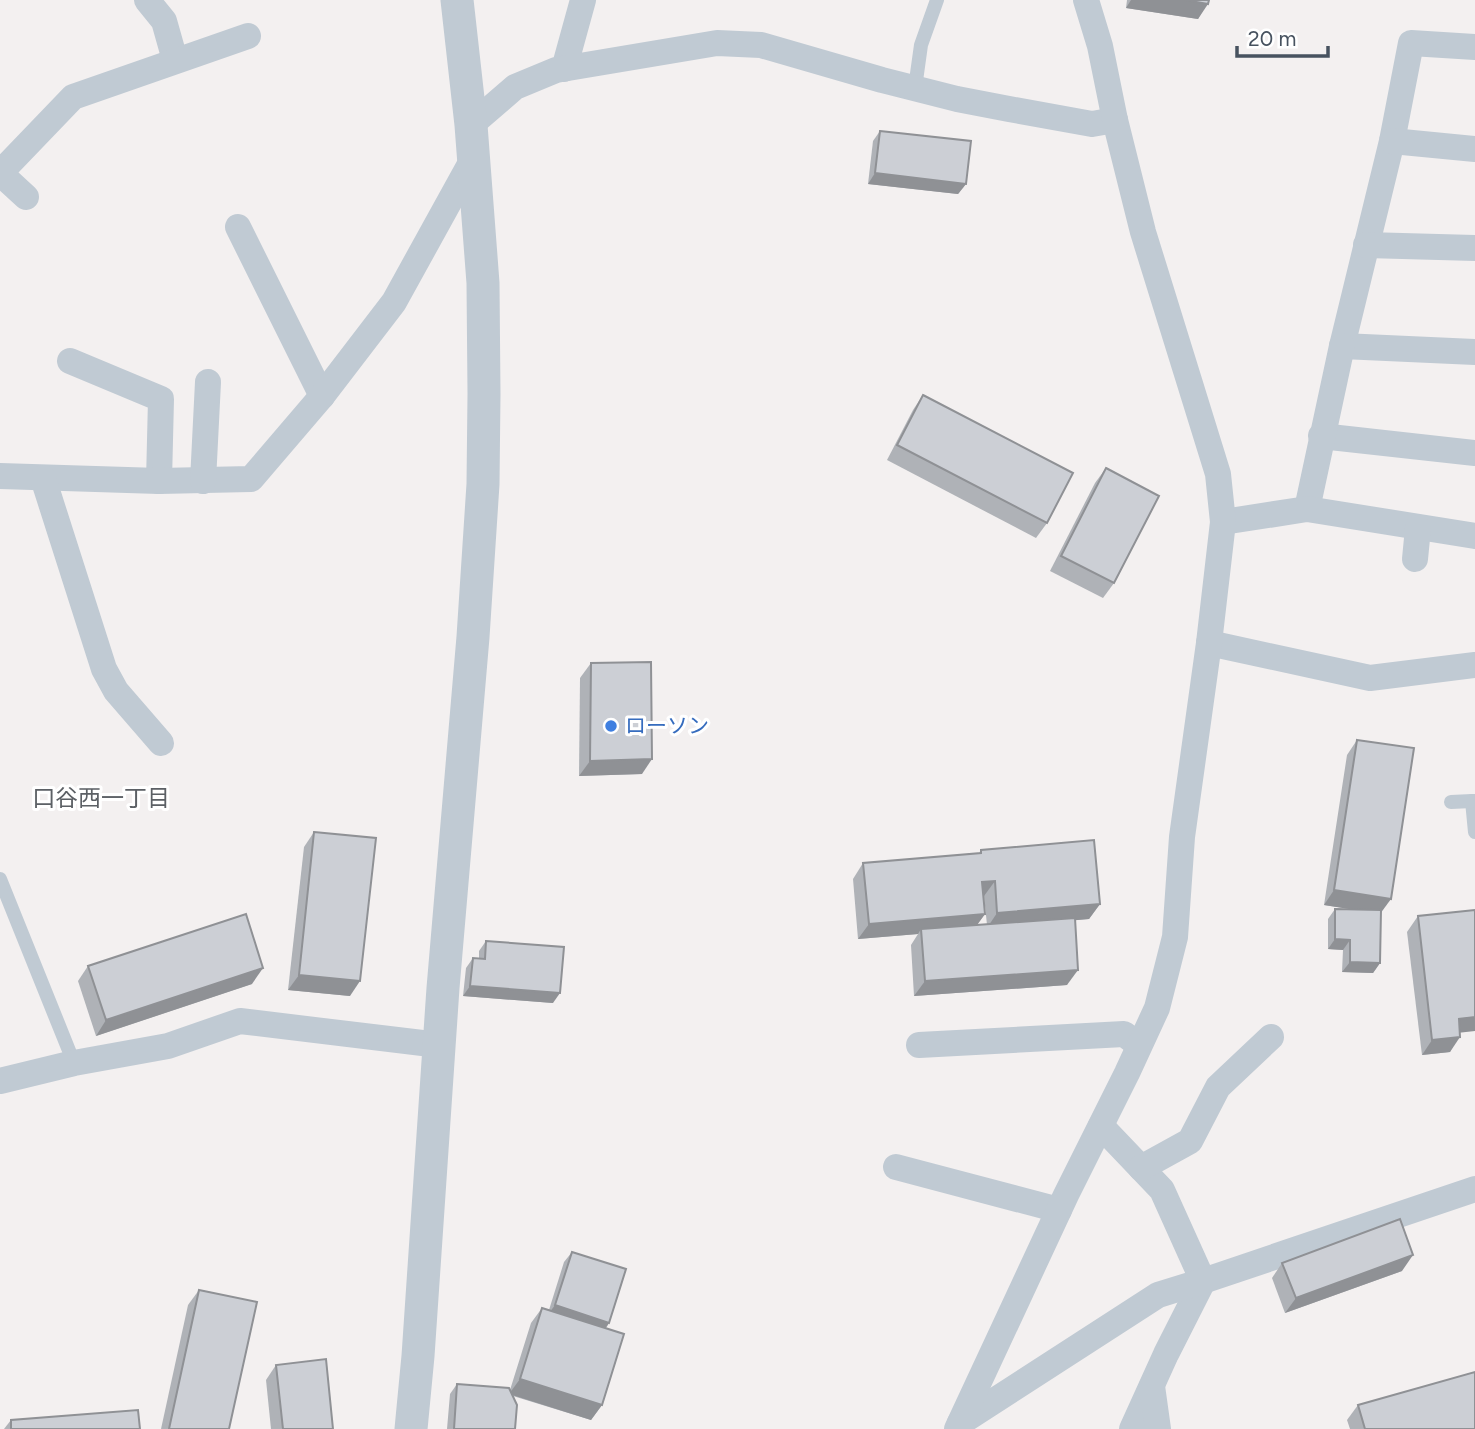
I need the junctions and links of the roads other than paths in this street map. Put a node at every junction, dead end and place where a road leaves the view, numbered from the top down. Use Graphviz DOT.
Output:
graph roads {
  1 [pos="147,0"];
  2 [pos="457,0"];
  3 [pos="583,0"];
  4 [pos="937,0"];
  5 [pos="1086,0"];
  6 [pos="248,36"];
  7 [pos="1475,47"];
  8 [pos="176,60"];
  9 [pos="564,69"];
  10 [pos="915,88"];
  11 [pos="1115,120"];
  12 [pos="473,141"];
  13 [pos="1392,141"];
  14 [pos="1475,149"];
  15 [pos="26,197"];
  16 [pos="238,227"];
  17 [pos="1366,245"];
  18 [pos="1475,248"];
  19 [pos="1342,345"];
  20 [pos="1475,352"];
  21 [pos="70,361"];
  22 [pos="208,382"];
  23 [pos="322,396"];
  24 [pos="1321,436"];
  25 [pos="1475,453"];
  26 [pos="0,476"];
  27 [pos="43,478"];
  28 [pos="159,481"];
  29 [pos="202,481"];
  30 [pos="1307,509"];
  31 [pos="1223,522"];
  32 [pos="1418,528"];
  33 [pos="1475,536"];
  34 [pos="1415,559"];
  35 [pos="1209,643"];
  36 [pos="1475,665"];
  37 [pos="161,743"];
  38 [pos="1474,801"];
  39 [pos="1451,802"];
  40 [pos="1475,832"];
  41 [pos="0,879"];
  42 [pos="1271,1037"];
  43 [pos="439,1045"];
  44 [pos="919,1045"];
  45 [pos="1139,1045"];
  46 [pos="74,1063"];
  47 [pos="0,1081"];
  48 [pos="1101,1126"];
  49 [pos="897,1167"];
  50 [pos="1141,1168"];
  51 [pos="1475,1189"];
  52 [pos="1059,1210"];
  53 [pos="1203,1281"];
  54 [pos="1152,1384"];
  55 [pos="958,1427"];
  56 [pos="411,1429"];
  57 [pos="1132,1429"];
  58 [pos="1158,1429"];
  1 -- 8 [label="street"];
  2 -- 12 [label="street"];
  3 -- 9 [label="street"];
  4 -- 10 [label="lane"];
  5 -- 11 [label="street"];
  6 -- 8 [label="street"];
  7 -- 13 [label="street"];
  8 -- 15 [label="street"];
  9 -- 10 [label="street"];
  9 -- 12 [label="street"];
  10 -- 11 [label="street"];
  11 -- 31 [label="street"];
  12 -- 23 [label="street"];
  12 -- 43 [label="street"];
  13 -- 14 [label="street"];
  13 -- 17 [label="street"];
  16 -- 23 [label="street"];
  17 -- 18 [label="street"];
  17 -- 19 [label="street"];
  19 -- 20 [label="street"];
  19 -- 24 [label="street"];
  21 -- 28 [label="street"];
  22 -- 29 [label="street"];
  23 -- 29 [label="street"];
  24 -- 25 [label="street"];
  24 -- 30 [label="street"];
  26 -- 27 [label="street"];
  27 -- 28 [label="street"];
  27 -- 37 [label="street"];
  28 -- 29 [label="street"];
  30 -- 31 [label="street"];
  30 -- 32 [label="street"];
  31 -- 35 [label="street"];
  32 -- 33 [label="street"];
  32 -- 34 [label="street"];
  35 -- 36 [label="street"];
  35 -- 45 [label="street"];
  38 -- 39 [label="lane"];
  38 -- 40 [label="lane"];
  41 -- 46 [label="lane"];
  42 -- 50 [label="street"];
  43 -- 46 [label="street"];
  43 -- 56 [label="street"];
  44 -- 45 [label="street"];
  45 -- 48 [label="street"];
  46 -- 47 [label="street"];
  48 -- 50 [label="street"];
  48 -- 52 [label="street"];
  49 -- 52 [label="street"];
  50 -- 53 [label="street"];
  51 -- 53 [label="street"];
  52 -- 55 [label="street"];
  53 -- 54 [label="street"];
  53 -- 55 [label="street"];
  54 -- 57 [label="street"];
  54 -- 58 [label="street"];
}
